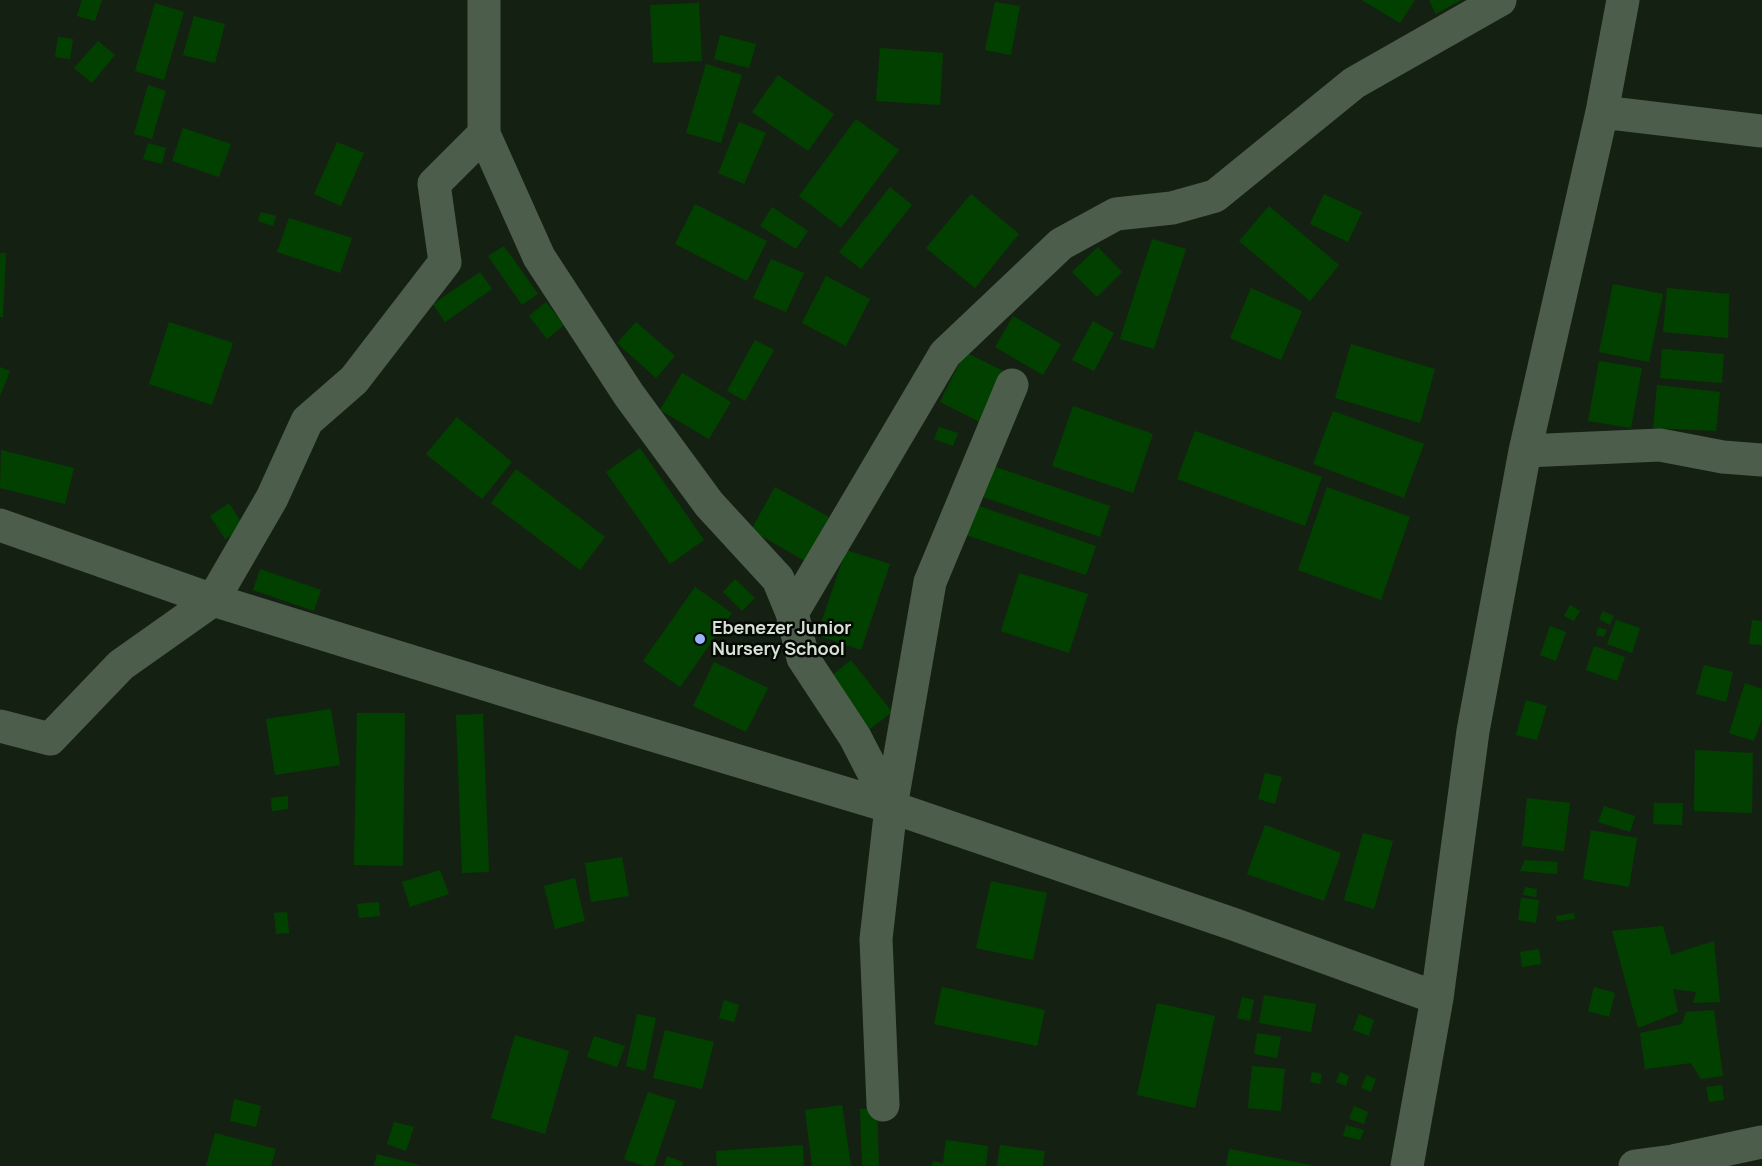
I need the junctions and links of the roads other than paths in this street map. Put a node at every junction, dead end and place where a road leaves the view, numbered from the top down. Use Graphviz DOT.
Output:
graph roads {
  1 [pos="484,0"];
  2 [pos="1500,0"];
  3 [pos="1623,0"];
  4 [pos="1602,112"];
  5 [pos="1762,130"];
  6 [pos="483,134"];
  7 [pos="1012,385"];
  8 [pos="1526,451"];
  9 [pos="1762,460"];
  10 [pos="0,525"];
  11 [pos="213,600"];
  12 [pos="792,613"];
  13 [pos="0,726"];
  14 [pos="891,807"];
  15 [pos="1437,998"];
  16 [pos="884,1105"];
  17 [pos="1762,1142"];
  18 [pos="1407,1166"];
  19 [pos="1635,1166"];
  1 -- 6 [label="street"];
  2 -- 12 [label="street"];
  3 -- 4 [label="street"];
  4 -- 5 [label="street"];
  4 -- 8 [label="street"];
  6 -- 11 [label="street"];
  6 -- 12 [label="street"];
  7 -- 14 [label="street"];
  8 -- 9 [label="street"];
  8 -- 15 [label="street"];
  10 -- 11 [label="street"];
  11 -- 13 [label="street"];
  11 -- 14 [label="street"];
  12 -- 14 [label="street"];
  14 -- 15 [label="street"];
  14 -- 16 [label="street"];
  15 -- 18 [label="street"];
  17 -- 19 [label="street"];
}
